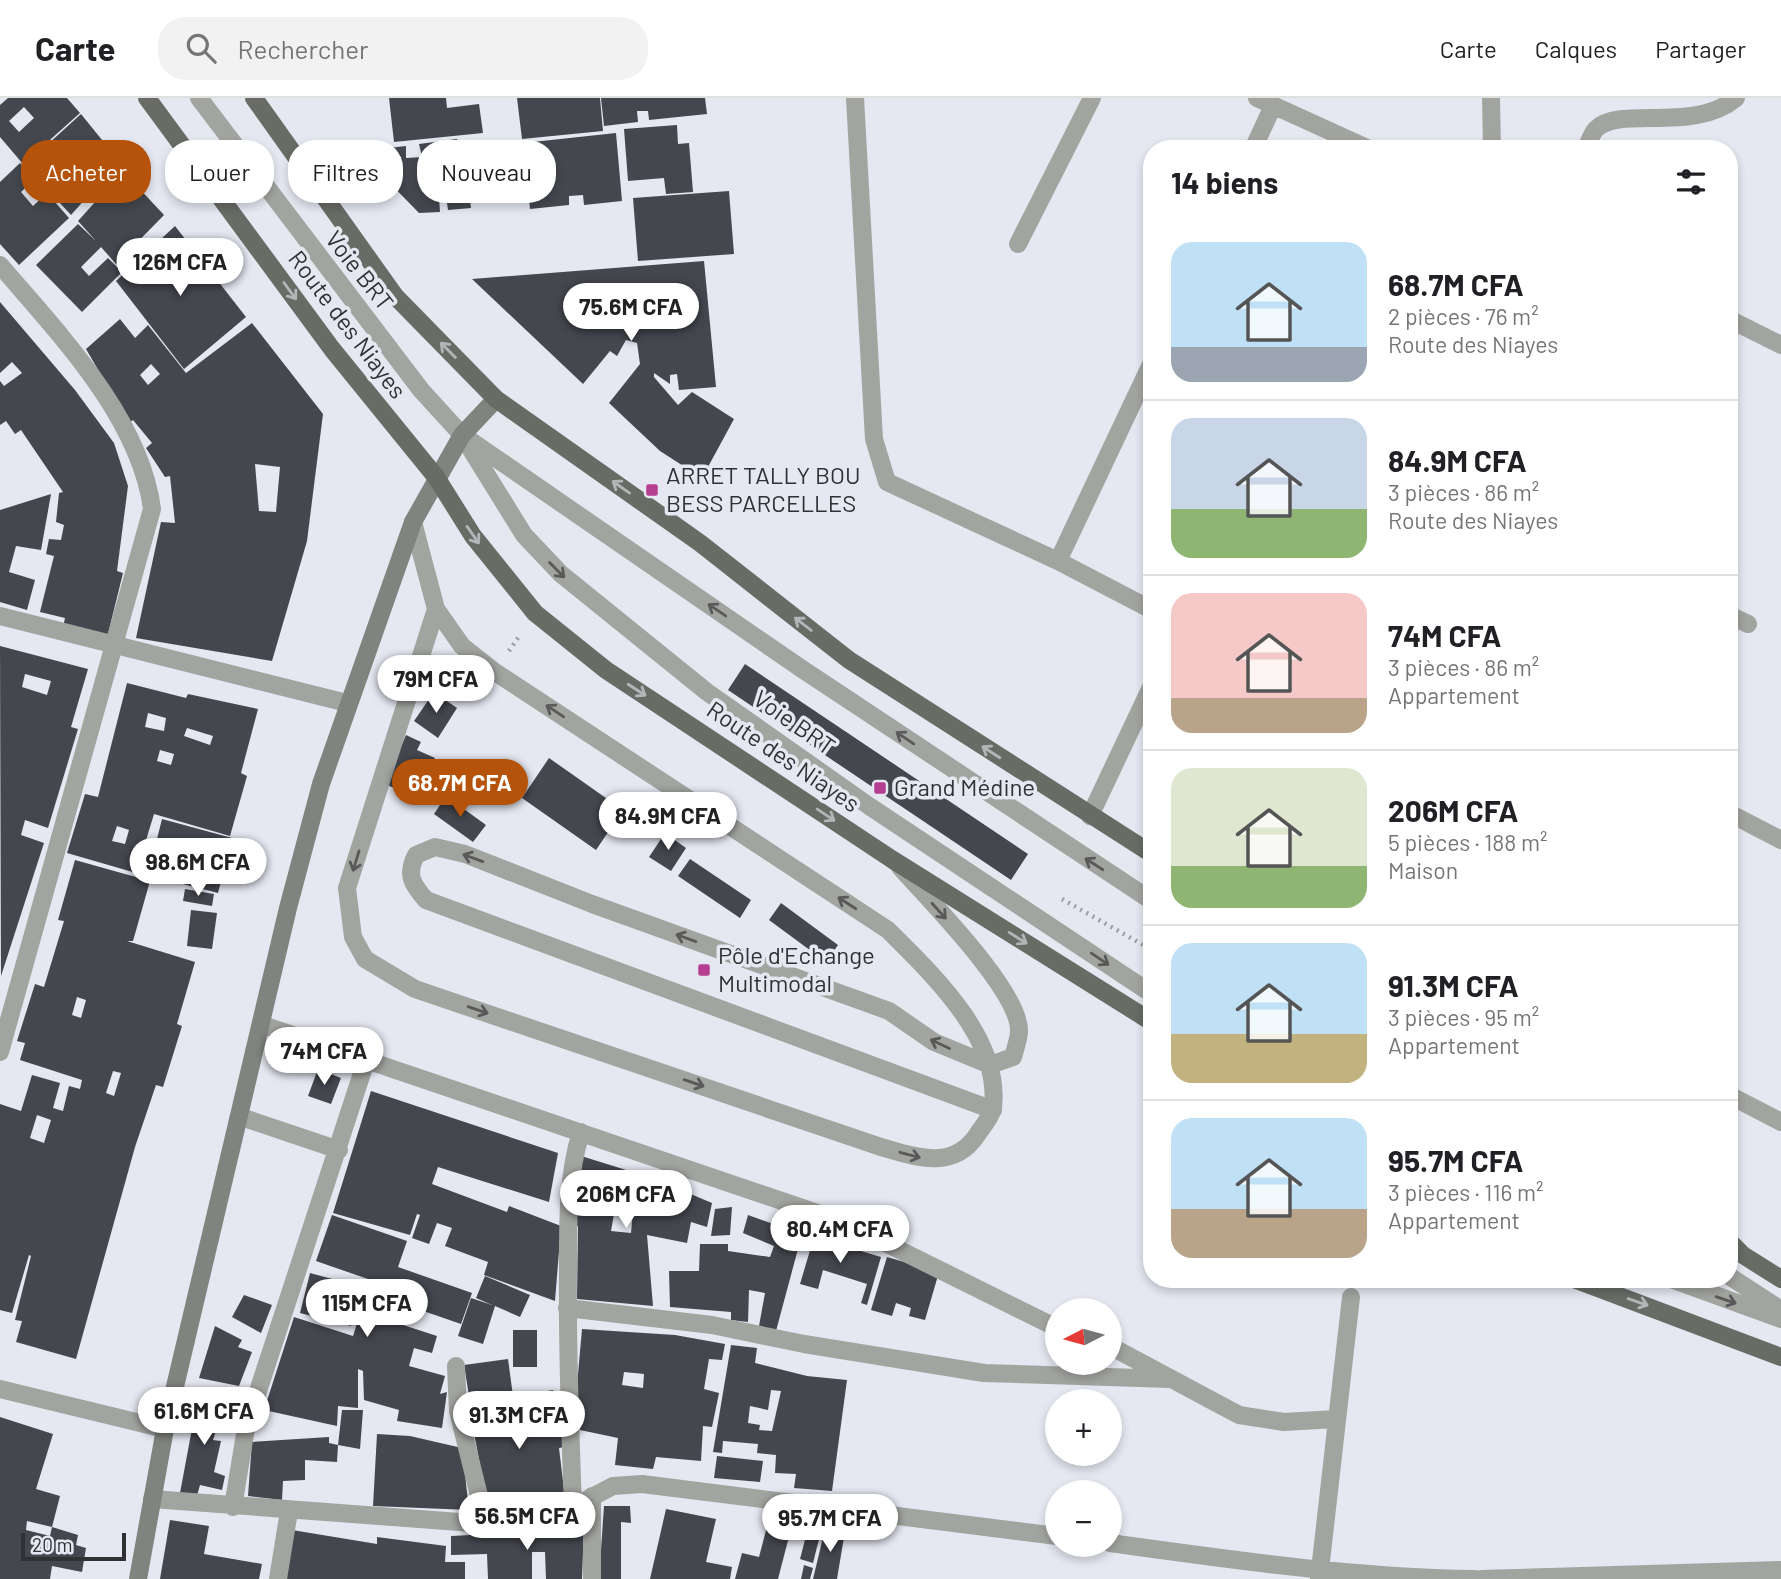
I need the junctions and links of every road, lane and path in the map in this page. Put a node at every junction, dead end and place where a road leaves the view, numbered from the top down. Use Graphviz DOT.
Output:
graph roads {
  1 [pos="147,98"];
  2 [pos="200,98"];
  3 [pos="254,98"];
  4 [pos="855,98"];
  5 [pos="1092,98"];
  6 [pos="1491,98"];
  7 [pos="1736,98"];
  8 [pos="1265,102"];
  9 [pos="1254,140"];
  10 [pos="1349,140"];
  11 [pos="1492,140"];
  12 [pos="1590,140"];
  13 [pos="1018,244"];
  14 [pos="0,265"];
  15 [pos="1738,324"];
  16 [pos="1781,345"];
  17 [pos="1143,381"];
  18 [pos="496,399"];
  19 [pos="462,435"];
  20 [pos="436,477"];
  21 [pos="413,522"];
  22 [pos="1058,561"];
  23 [pos="1143,605"];
  24 [pos="436,609"];
  25 [pos="0,616"];
  26 [pos="1738,619"];
  27 [pos="1748,624"];
  28 [pos="115,644"];
  29 [pos="347,703"];
  30 [pos="1143,704"];
  31 [pos="1090,816"];
  32 [pos="1738,818"];
  33 [pos="1781,840"];
  34 [pos="1143,848"];
  35 [pos="893,860"];
  36 [pos="1143,895"];
  37 [pos="1061,898"];
  38 [pos="1143,945"];
  39 [pos="1143,988"];
  40 [pos="1143,1016"];
  41 [pos="262,1025"];
  42 [pos="0,1052"];
  43 [pos="366,1061"];
  44 [pos="990,1065"];
  45 [pos="1738,1100"];
  46 [pos="993,1110"];
  47 [pos="240,1117"];
  48 [pos="1781,1122"];
  49 [pos="581,1132"];
  50 [pos="339,1150"];
  51 [pos="1738,1250"];
  52 [pos="1781,1279"];
  53 [pos="1738,1282"];
  54 [pos="1598,1288"];
  55 [pos="1696,1288"];
  56 [pos="1351,1297"];
  57 [pos="567,1308"];
  58 [pos="1781,1310"];
  59 [pos="1781,1319"];
  60 [pos="1045,1322"];
  61 [pos="1122,1353"];
  62 [pos="1781,1357"];
  63 [pos="456,1366"];
  64 [pos="1170,1379"];
  65 [pos="0,1390"];
  66 [pos="1336,1419"];
  67 [pos="165,1429"];
  68 [pos="592,1496"];
  69 [pos="152,1499"];
  70 [pos="233,1507"];
  71 [pos="573,1507"];
  72 [pos="289,1511"];
  73 [pos="486,1524"];
  74 [pos="1045,1534"];
  75 [pos="1122,1545"];
  76 [pos="1781,1570"];
  77 [pos="1320,1576"];
  78 [pos="138,1579"];
  79 [pos="278,1579"];
  80 [pos="592,1579"];
  81 [pos="1475,1579"];
  82 [pos="1481,1579"];
  1 -- 20 [label="main road, Route des Niayes, one-way"];
  2 -- 19 [label="street, Voie BRT"];
  18 -- 3 [label="main road, one-way"];
  4 -- 22 [label="street"];
  5 -- 13 [label="street"];
  6 -- 11 [label="street"];
  7 -- 12 [label="street"];
  8 -- 9 [label="street"];
  8 -- 10 [label="street"];
  14 -- 28 [label="street"];
  15 -- 16 [label="street"];
  17 -- 22 [label="street"];
  18 -- 19 [label="street"];
  31 -- 18 [label="main road, one-way"];
  19 -- 20 [label="street"];
  36 -- 19 [label="street, Voie BRT, one-way"];
  19 -- 39 [label="street, Voie BRT, one-way"];
  20 -- 21 [label="street"];
  20 -- 35 [label="main road, Route des Niayes, one-way"];
  21 -- 24 [label="street"];
  21 -- 29 [label="street"];
  22 -- 23 [label="street"];
  44 -- 24 [label="street, one-way"];
  24 -- 46 [label="street, one-way"];
  25 -- 28 [label="street"];
  26 -- 27 [label="street"];
  28 -- 29 [label="street"];
  28 -- 42 [label="street"];
  29 -- 41 [label="street"];
  30 -- 31 [label="street"];
  31 -- 34 [label="main road"];
  32 -- 33 [label="street"];
  35 -- 40 [label="main road, Route des Niayes, one-way"];
  35 -- 44 [label="street, one-way"];
  37 -- 38 [label="path"];
  41 -- 43 [label="street"];
  41 -- 47 [label="street"];
  43 -- 49 [label="street"];
  43 -- 50 [label="street"];
  44 -- 46 [label="street"];
  44 -- 46 [label="street, one-way"];
  45 -- 48 [label="street"];
  47 -- 50 [label="street"];
  47 -- 67 [label="street"];
  49 -- 57 [label="street"];
  49 -- 60 [label="street"];
  50 -- 70 [label="street"];
  51 -- 52 [label="main road"];
  53 -- 58 [label="street"];
  54 -- 62 [label="main road, one-way"];
  55 -- 59 [label="street, one-way"];
  56 -- 66 [label="street"];
  57 -- 64 [label="street"];
  57 -- 71 [label="street"];
  61 -- 64 [label="street"];
  63 -- 73 [label="street"];
  64 -- 66 [label="street"];
  65 -- 67 [label="street"];
  66 -- 77 [label="street"];
  67 -- 69 [label="street"];
  68 -- 71 [label="street"];
  68 -- 74 [label="street"];
  68 -- 80 [label="street"];
  69 -- 70 [label="street"];
  69 -- 78 [label="street"];
  70 -- 72 [label="street"];
  71 -- 73 [label="street"];
  72 -- 73 [label="street"];
  72 -- 79 [label="street"];
  75 -- 77 [label="street"];
  76 -- 82 [label="street"];
  77 -- 81 [label="street"];
}
